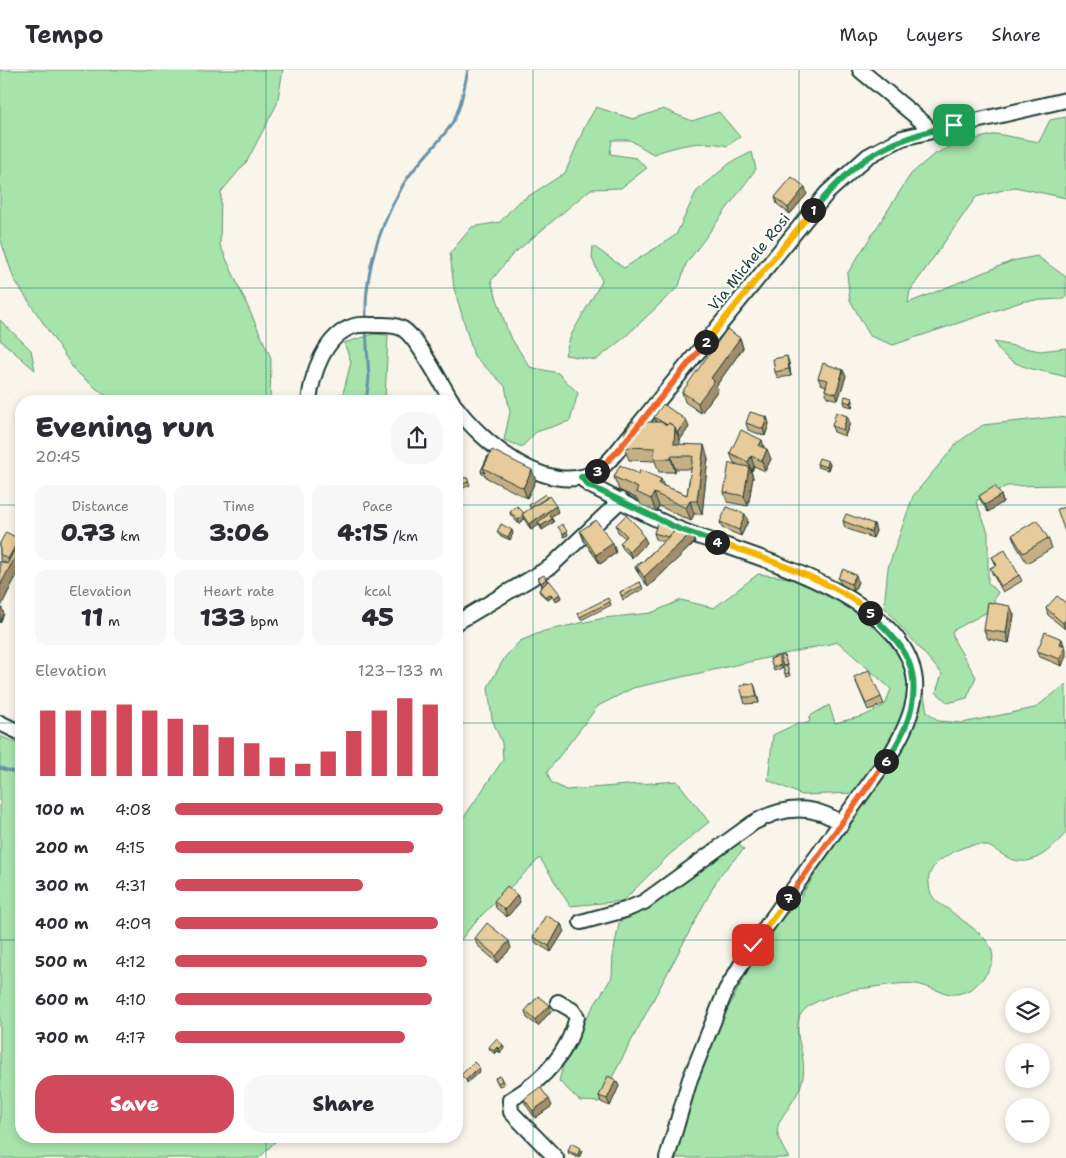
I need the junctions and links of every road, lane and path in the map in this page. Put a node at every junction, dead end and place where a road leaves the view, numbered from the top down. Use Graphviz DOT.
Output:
graph roads {
  1 [pos="860,70"];
  2 [pos="1066,100"];
  3 [pos="927,131"];
  4 [pos="310,395"];
  5 [pos="448,395"];
  6 [pos="463,415"];
  7 [pos="581,477"];
  8 [pos="621,500"];
  9 [pos="463,620"];
  10 [pos="0,723"];
  11 [pos="15,730"];
  12 [pos="842,824"];
  13 [pos="581,922"];
  14 [pos="558,1002"];
  15 [pos="556,1158"];
  16 [pos="668,1158"];
  1 -- 3 [label="street"];
  2 -- 3 [label="street, Via Michele Rosi"];
  3 -- 7 [label="street, Via Michele Rosi"];
  4 -- 5 [label="street"];
  6 -- 7 [label="street, Via Michele Rosi"];
  7 -- 8 [label="street"];
  8 -- 9 [label="street"];
  8 -- 12 [label="street"];
  10 -- 11 [label="street"];
  12 -- 13 [label="street"];
  12 -- 16 [label="street"];
  14 -- 15 [label="street"];
}
